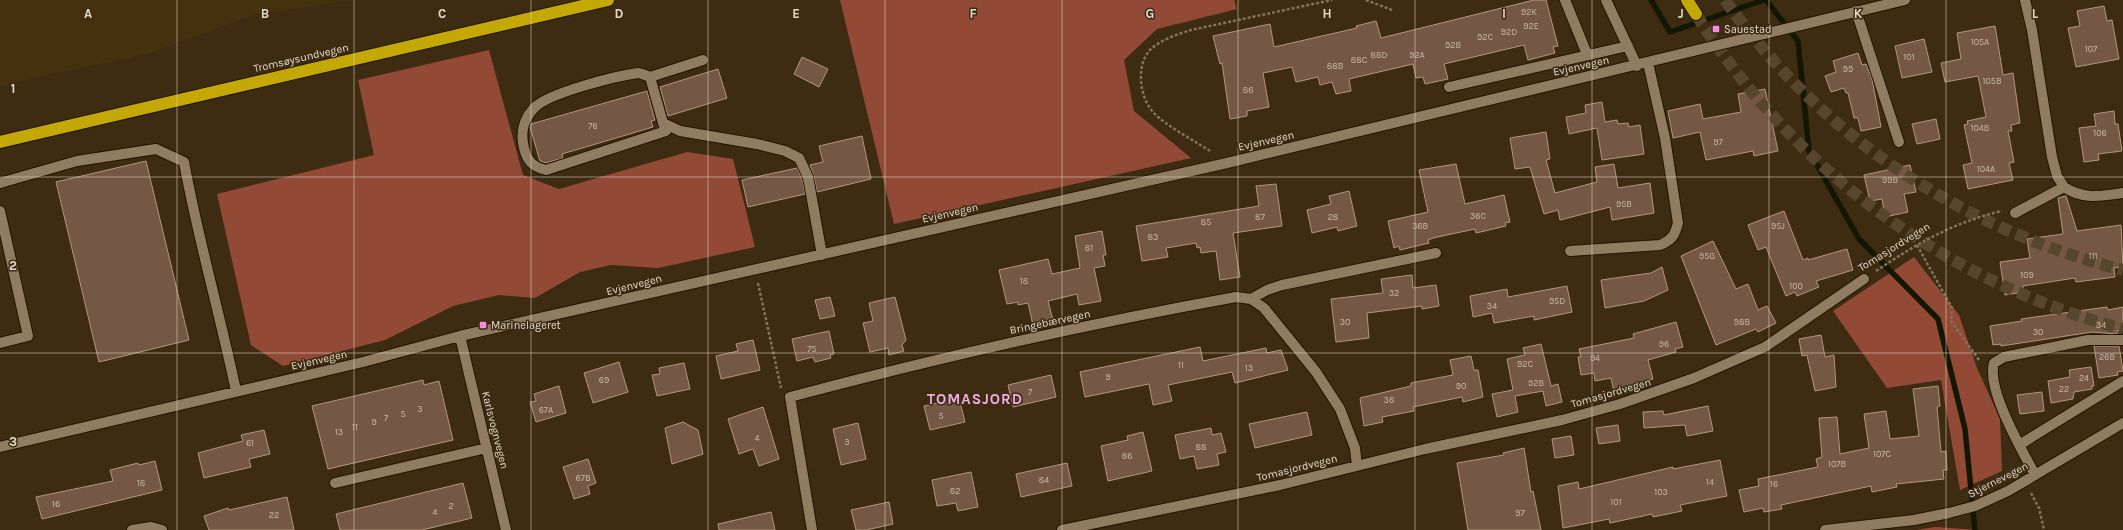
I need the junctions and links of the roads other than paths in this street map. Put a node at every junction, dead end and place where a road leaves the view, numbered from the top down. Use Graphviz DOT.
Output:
graph roads {
  1 [pos="608,0"];
  2 [pos="1565,0"];
  3 [pos="1606,0"];
  4 [pos="1687,0"];
  5 [pos="1905,0"];
  6 [pos="2025,0"];
  7 [pos="1856,11"];
  8 [pos="1696,14"];
  9 [pos="1628,46"];
  10 [pos="1587,54"];
  11 [pos="703,60"];
  12 [pos="1648,63"];
  13 [pos="1637,66"];
  14 [pos="650,77"];
  15 [pos="1449,87"];
  16 [pos="664,123"];
  17 [pos="0,142"];
  18 [pos="1899,142"];
  19 [pos="0,184"];
  20 [pos="2064,187"];
  21 [pos="2123,193"];
  22 [pos="0,211"];
  23 [pos="2015,213"];
  24 [pos="1570,250"];
  25 [pos="1436,253"];
  26 [pos="822,255"];
  27 [pos="1864,280"];
  28 [pos="1251,299"];
  29 [pos="460,336"];
  30 [pos="2123,340"];
  31 [pos="0,343"];
  32 [pos="2123,381"];
  33 [pos="236,391"];
  34 [pos="2123,423"];
  35 [pos="2019,445"];
  36 [pos="0,447"];
  37 [pos="487,448"];
  38 [pos="1357,466"];
  39 [pos="2035,475"];
  40 [pos="335,483"];
  41 [pos="132,530"];
  42 [pos="162,530"];
  43 [pos="506,530"];
  44 [pos="812,530"];
  45 [pos="1062,530"];
  46 [pos="1825,530"];
  1 -- 17 [label="highway, Tromsøysundvegen"];
  2 -- 10 [label="street"];
  3 -- 9 [label="street"];
  4 -- 8 [label="highway"];
  5 -- 7 [label="street, Evjenvegen"];
  6 -- 20 [label="street"];
  7 -- 12 [label="street, Evjenvegen"];
  7 -- 18 [label="street"];
  9 -- 10 [label="street"];
  9 -- 13 [label="street"];
  10 -- 15 [label="street"];
  11 -- 14 [label="street"];
  12 -- 13 [label="street, Evjenvegen"];
  12 -- 24 [label="street"];
  13 -- 26 [label="street, Evjenvegen"];
  14 -- 16 [label="street"];
  14 -- 16 [label="street"];
  16 -- 26 [label="street"];
  19 -- 33 [label="street"];
  20 -- 21 [label="street"];
  20 -- 23 [label="street"];
  22 -- 31 [label="street"];
  25 -- 28 [label="street"];
  26 -- 29 [label="street, Evjenvegen"];
  27 -- 38 [label="street, Tomasjordvegen"];
  28 -- 38 [label="street"];
  28 -- 44 [label="street, Bringebærvegen"];
  29 -- 33 [label="street, Evjenvegen"];
  29 -- 37 [label="street, Karlsvognvegen"];
  30 -- 35 [label="street"];
  32 -- 35 [label="street"];
  33 -- 36 [label="street, Evjenvegen"];
  34 -- 39 [label="street, Stjernevegen"];
  35 -- 39 [label="street"];
  37 -- 40 [label="street"];
  37 -- 43 [label="street, Karlsvognvegen"];
  38 -- 45 [label="street, Tomasjordvegen"];
  39 -- 46 [label="street, Stjernevegen"];
  41 -- 42 [label="street"];
}
